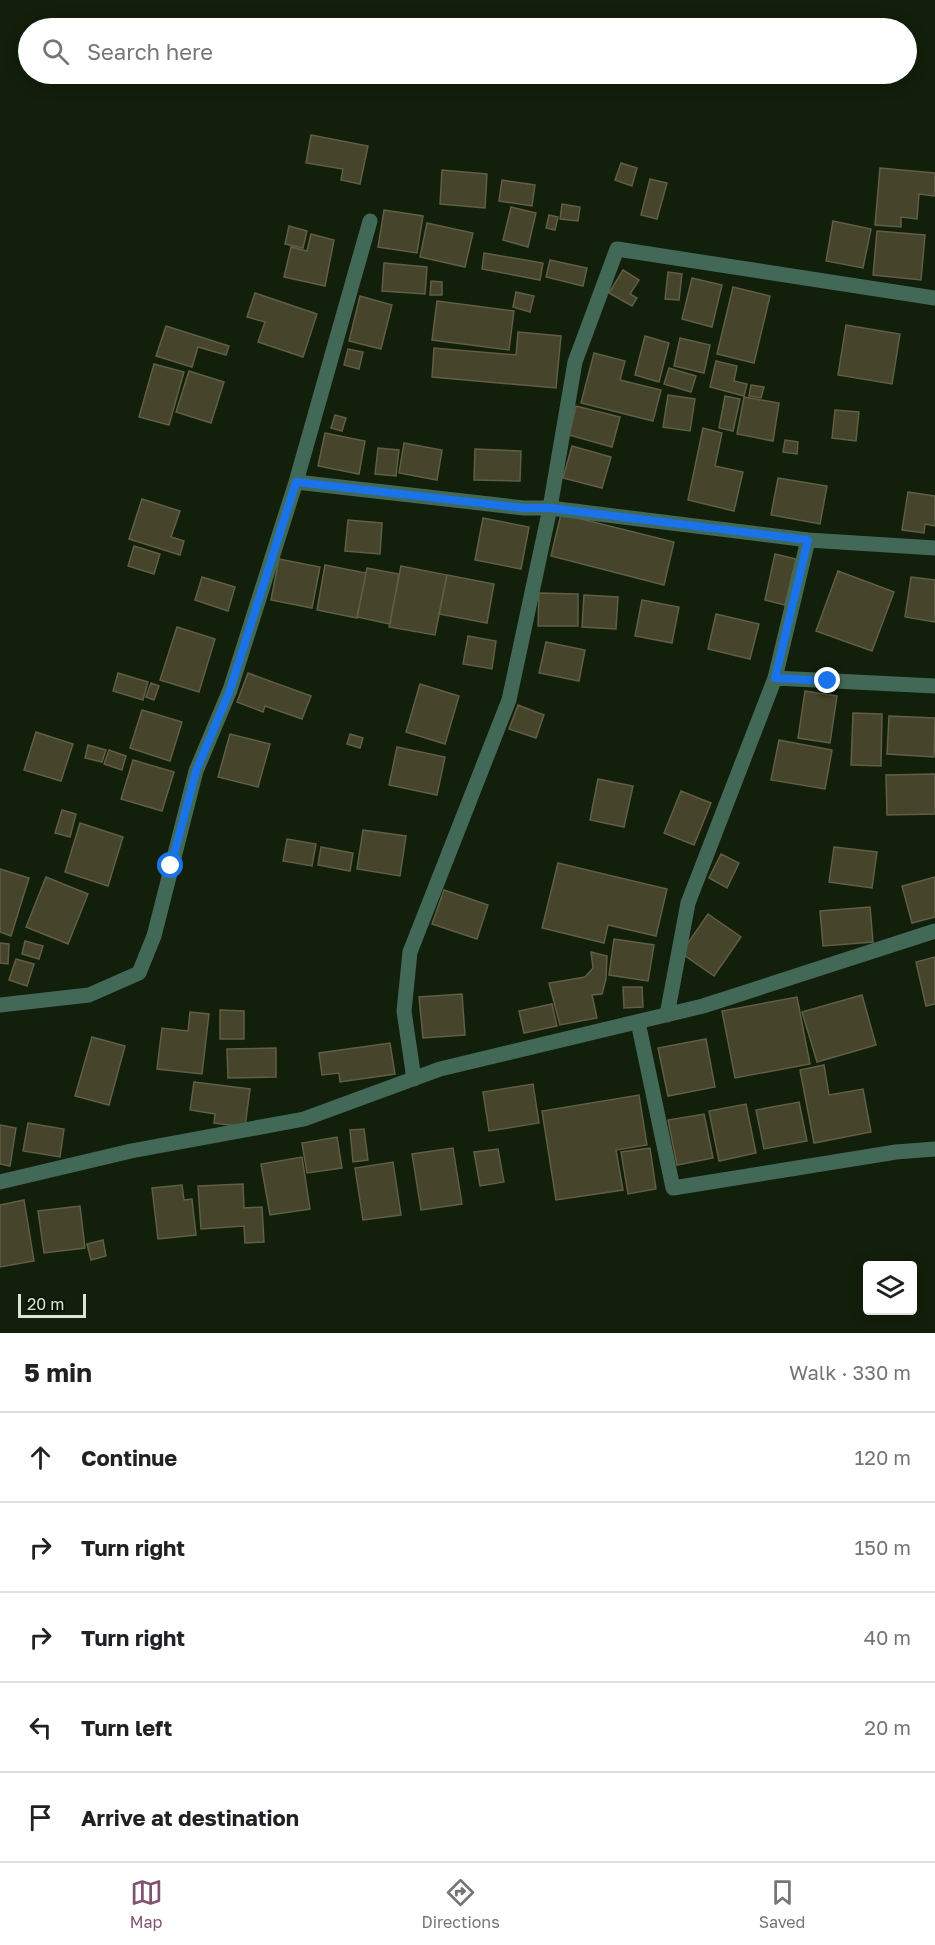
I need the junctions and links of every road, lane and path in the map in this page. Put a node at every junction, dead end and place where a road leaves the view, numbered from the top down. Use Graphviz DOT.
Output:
graph roads {
  1 [pos="370,221"];
  2 [pos="935,298"];
  3 [pos="296,482"];
  4 [pos="550,508"];
  5 [pos="808,540"];
  6 [pos="935,548"];
  7 [pos="775,678"];
  8 [pos="935,686"];
  9 [pos="935,931"];
  10 [pos="0,1005"];
  11 [pos="667,1015"];
  12 [pos="638,1022"];
  13 [pos="414,1079"];
  14 [pos="935,1149"];
  15 [pos="0,1182"];
  1 -- 3 [label="street"];
  2 -- 4 [label="street"];
  3 -- 4 [label="street"];
  3 -- 10 [label="street"];
  4 -- 5 [label="street"];
  4 -- 13 [label="street"];
  5 -- 6 [label="street"];
  5 -- 7 [label="street"];
  7 -- 8 [label="street"];
  7 -- 11 [label="street"];
  9 -- 11 [label="street"];
  11 -- 12 [label="street"];
  12 -- 13 [label="street"];
  12 -- 14 [label="street"];
  13 -- 15 [label="street"];
}
